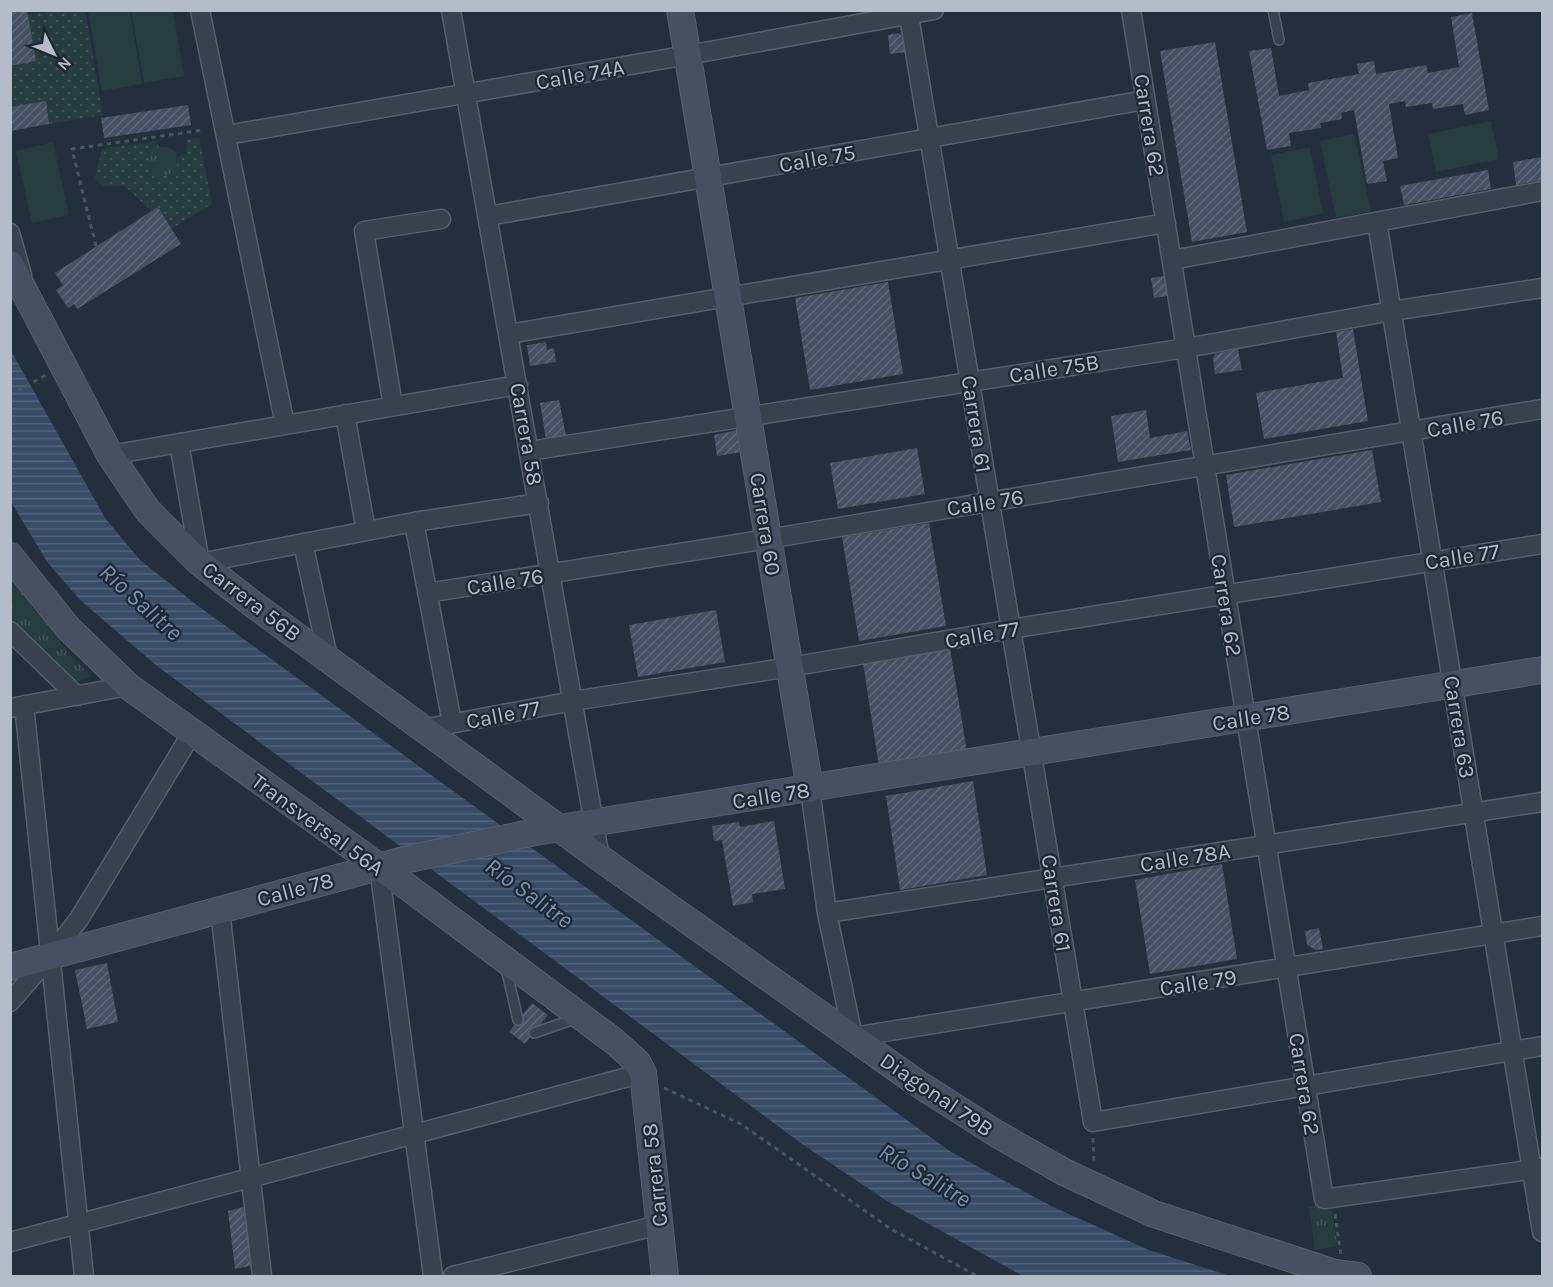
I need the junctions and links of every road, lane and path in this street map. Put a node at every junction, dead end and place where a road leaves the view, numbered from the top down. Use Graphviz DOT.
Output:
graph roads {
  1 [pos="451,10"];
  2 [pos="680,10"];
  3 [pos="934,10"];
  4 [pos="1131,10"];
  5 [pos="1273,10"];
  6 [pos="205,11"];
  7 [pos="908,13"];
  8 [pos="1279,40"];
  9 [pos="688,56"];
  10 [pos="467,93"];
  11 [pos="1145,100"];
  12 [pos="203,130"];
  13 [pos="126,135"];
  14 [pos="227,135"];
  15 [pos="929,138"];
  16 [pos="126,141"];
  17 [pos="708,178"];
  18 [pos="1542,191"];
  19 [pos="488,216"];
  20 [pos="441,219"];
  21 [pos="1377,222"];
  22 [pos="1166,223"];
  23 [pos="10,233"];
  24 [pos="96,246"];
  25 [pos="949,260"];
  26 [pos="1172,260"];
  27 [pos="10,264"];
  28 [pos="1542,288"];
  29 [pos="29,298"];
  30 [pos="728,298"];
  31 [pos="1392,311"];
  32 [pos="509,334"];
  33 [pos="1186,348"];
  34 [pos="54,370"];
  35 [pos="970,381"];
  36 [pos="518,385"];
  37 [pos="10,395"];
  38 [pos="393,406"];
  39 [pos="1542,409"];
  40 [pos="345,414"];
  41 [pos="748,416"];
  42 [pos="285,425"];
  43 [pos="1411,432"];
  44 [pos="178,443"];
  45 [pos="529,451"];
  46 [pos="110,455"];
  47 [pos="1205,466"];
  48 [pos="990,501"];
  49 [pos="539,503"];
  50 [pos="414,522"];
  51 [pos="366,531"];
  52 [pos="768,539"];
  53 [pos="303,543"];
  54 [pos="1542,544"];
  55 [pos="10,556"];
  56 [pos="1432,561"];
  57 [pos="200,563"];
  58 [pos="551,573"];
  59 [pos="428,593"];
  60 [pos="1225,594"];
  61 [pos="1011,629"];
  62 [pos="10,631"];
  63 [pos="328,658"];
  64 [pos="790,667"];
  65 [pos="1542,670"];
  66 [pos="1453,684"];
  67 [pos="128,686"];
  68 [pos="77,696"];
  69 [pos="573,701"];
  70 [pos="17,707"];
  71 [pos="1245,717"];
  72 [pos="452,723"];
  73 [pos="423,729"];
  74 [pos="192,734"];
  75 [pos="1031,752"];
  76 [pos="810,789"];
  77 [pos="1542,801"];
  78 [pos="1473,812"];
  79 [pos="595,822"];
  80 [pos="547,830"];
  81 [pos="1266,845"];
  82 [pos="600,858"];
  83 [pos="379,867"];
  84 [pos="1053,878"];
  85 [pos="220,910"];
  86 [pos="827,913"];
  87 [pos="1542,926"];
  88 [pos="1494,934"];
  89 [pos="51,956"];
  90 [pos="504,960"];
  91 [pos="10,967"];
  92 [pos="1286,968"];
  93 [pos="10,1002"];
  94 [pos="1073,1002"];
  95 [pos="580,1016"];
  96 [pos="518,1020"];
  97 [pos="534,1033"];
  98 [pos="853,1037"];
  99 [pos="1542,1046"];
  100 [pos="1513,1051"];
  101 [pos="649,1079"];
  102 [pos="1305,1086"];
  103 [pos="1093,1122"];
  104 [pos="414,1134"];
  105 [pos="1537,1169"];
  106 [pos="1094,1172"];
  107 [pos="250,1178"];
  108 [pos="1328,1198"];
  109 [pos="78,1224"];
  110 [pos="659,1226"];
  111 [pos="1542,1232"];
  112 [pos="10,1242"];
  113 [pos="1350,1268"];
  114 [pos="84,1276"];
  115 [pos="262,1276"];
  116 [pos="432,1276"];
  117 [pos="453,1276"];
  118 [pos="665,1276"];
  119 [pos="978,1276"];
  1 -- 10 [label="street, Carrera 58"];
  2 -- 9 [label="main road, Carrera 60"];
  3 -- 7 [label="street, Calle 74A"];
  4 -- 11 [label="street, Carrera 62"];
  5 -- 8 [label="lane"];
  6 -- 14 [label="street"];
  7 -- 9 [label="street, Calle 74A"];
  7 -- 15 [label="street, Carrera 61"];
  9 -- 10 [label="street, Calle 74A"];
  9 -- 17 [label="main road, Carrera 60"];
  10 -- 14 [label="street, Calle 74A"];
  10 -- 19 [label="street, Carrera 58"];
  11 -- 15 [label="street, Calle 75"];
  11 -- 22 [label="street, Carrera 62"];
  12 -- 16 [label="path"];
  13 -- 16 [label="path"];
  14 -- 42 [label="street"];
  15 -- 17 [label="street, Calle 75"];
  15 -- 25 [label="street, Carrera 61"];
  16 -- 24 [label="path"];
  17 -- 19 [label="street, Calle 75"];
  17 -- 30 [label="main road, Carrera 60"];
  18 -- 21 [label="street"];
  19 -- 32 [label="street, Carrera 58"];
  20 -- 38 [label="street"];
  21 -- 26 [label="street"];
  21 -- 31 [label="street, Carrera 63"];
  22 -- 25 [label="street"];
  22 -- 26 [label="street, Carrera 62"];
  23 -- 29 [label="street"];
  25 -- 30 [label="street"];
  25 -- 35 [label="street, Carrera 61"];
  26 -- 33 [label="street, Carrera 62"];
  27 -- 29 [label="main road"];
  28 -- 31 [label="street, Calle 75B"];
  29 -- 46 [label="main road, Carrera 56B"];
  30 -- 32 [label="street"];
  30 -- 41 [label="main road, Carrera 60"];
  31 -- 33 [label="street, Calle 75B"];
  31 -- 43 [label="street, Carrera 63"];
  32 -- 36 [label="street, Carrera 58"];
  33 -- 35 [label="street, Calle 75B"];
  33 -- 47 [label="street, Carrera 62"];
  34 -- 37 [label="path"];
  35 -- 41 [label="street, Calle 75B"];
  35 -- 48 [label="street, Carrera 61"];
  36 -- 38 [label="street"];
  36 -- 45 [label="street, Carrera 58"];
  38 -- 40 [label="street"];
  39 -- 43 [label="street, Calle 76"];
  40 -- 42 [label="street"];
  40 -- 51 [label="street"];
  41 -- 45 [label="street, Calle 75B"];
  41 -- 52 [label="main road, Carrera 60"];
  42 -- 44 [label="street"];
  43 -- 47 [label="street, Calle 76"];
  43 -- 56 [label="street, Carrera 63"];
  44 -- 46 [label="street"];
  44 -- 57 [label="street"];
  45 -- 49 [label="street, Carrera 58"];
  46 -- 57 [label="main road, Carrera 56B"];
  47 -- 48 [label="street, Calle 76"];
  47 -- 60 [label="street, Carrera 62"];
  48 -- 52 [label="street, Calle 76"];
  48 -- 61 [label="street, Carrera 61"];
  49 -- 50 [label="street"];
  49 -- 58 [label="street, Carrera 58"];
  50 -- 51 [label="street"];
  50 -- 59 [label="street"];
  51 -- 53 [label="street"];
  52 -- 58 [label="street, Calle 76"];
  52 -- 64 [label="main road, Carrera 60"];
  53 -- 57 [label="street"];
  53 -- 63 [label="street"];
  54 -- 56 [label="street, Calle 77"];
  55 -- 67 [label="main road, Transversal 56A"];
  56 -- 60 [label="street, Calle 77"];
  56 -- 66 [label="street, Carrera 63"];
  57 -- 63 [label="main road, Carrera 56B"];
  58 -- 59 [label="street, Calle 76"];
  58 -- 69 [label="street, Carrera 58"];
  59 -- 72 [label="street"];
  60 -- 61 [label="street, Calle 77"];
  60 -- 71 [label="street, Carrera 62"];
  61 -- 64 [label="street, Calle 77"];
  61 -- 75 [label="street, Carrera 61"];
  62 -- 68 [label="street"];
  63 -- 73 [label="main road, Carrera 56B"];
  64 -- 69 [label="street, Calle 77"];
  64 -- 76 [label="main road, Carrera 60"];
  65 -- 66 [label="main road, Calle 78"];
  66 -- 71 [label="main road, Calle 78"];
  66 -- 78 [label="street, Carrera 63"];
  67 -- 68 [label="street"];
  67 -- 74 [label="main road, Transversal 56A"];
  68 -- 70 [label="street"];
  69 -- 72 [label="street, Calle 77"];
  69 -- 79 [label="street, Carrera 58"];
  70 -- 89 [label="street"];
  71 -- 75 [label="main road, Calle 78"];
  71 -- 81 [label="street, Carrera 62"];
  72 -- 73 [label="street, Calle 77"];
  73 -- 80 [label="main road, Carrera 56B"];
  74 -- 83 [label="main road, Transversal 56A"];
  74 -- 89 [label="street"];
  75 -- 76 [label="main road, Calle 78"];
  75 -- 84 [label="street, Carrera 61"];
  76 -- 79 [label="main road, Calle 78"];
  76 -- 86 [label="street, Carrera 60"];
  77 -- 78 [label="street, Calle 78A"];
  78 -- 81 [label="street, Calle 78A"];
  78 -- 88 [label="street, Carrera 63"];
  79 -- 80 [label="main road, Calle 78"];
  79 -- 82 [label="street, Carrera 58"];
  80 -- 82 [label="main road, Diagonal 79B"];
  80 -- 83 [label="main road, Calle 78"];
  81 -- 84 [label="street, Calle 78A"];
  81 -- 92 [label="street, Carrera 62"];
  82 -- 98 [label="main road, Diagonal 79B"];
  83 -- 85 [label="main road, Calle 78"];
  83 -- 90 [label="main road, Transversal 56A"];
  83 -- 104 [label="street"];
  84 -- 86 [label="street, Calle 78A"];
  84 -- 94 [label="street, Carrera 61"];
  85 -- 89 [label="main road, Calle 78"];
  85 -- 107 [label="street"];
  86 -- 98 [label="street, Carrera 60"];
  87 -- 88 [label="street, Calle 79"];
  88 -- 92 [label="street, Calle 79"];
  88 -- 100 [label="street, Carrera 63"];
  89 -- 91 [label="main road, Calle 78"];
  89 -- 93 [label="street"];
  89 -- 109 [label="street"];
  90 -- 95 [label="main road, Transversal 56A"];
  90 -- 96 [label="lane"];
  92 -- 94 [label="street, Calle 79"];
  92 -- 102 [label="street, Carrera 62"];
  94 -- 98 [label="street, Calle 79"];
  94 -- 103 [label="street, Carrera 61"];
  95 -- 97 [label="lane"];
  95 -- 101 [label="main road, Transversal 56A"];
  98 -- 113 [label="main road, Diagonal 79B"];
  99 -- 100 [label="street"];
  100 -- 102 [label="street"];
  100 -- 105 [label="street, Carrera 63"];
  101 -- 104 [label="street"];
  101 -- 110 [label="main road, Carrera 58"];
  101 -- 119 [label="path"];
  102 -- 103 [label="street"];
  102 -- 108 [label="street, Carrera 62"];
  103 -- 106 [label="path"];
  104 -- 107 [label="street"];
  104 -- 116 [label="street"];
  105 -- 108 [label="street"];
  105 -- 111 [label="street, Carrera 63"];
  107 -- 109 [label="street"];
  107 -- 115 [label="street"];
  108 -- 113 [label="path"];
  109 -- 112 [label="street"];
  109 -- 114 [label="street"];
  110 -- 117 [label="street"];
  110 -- 118 [label="main road, Carrera 58"];
}
